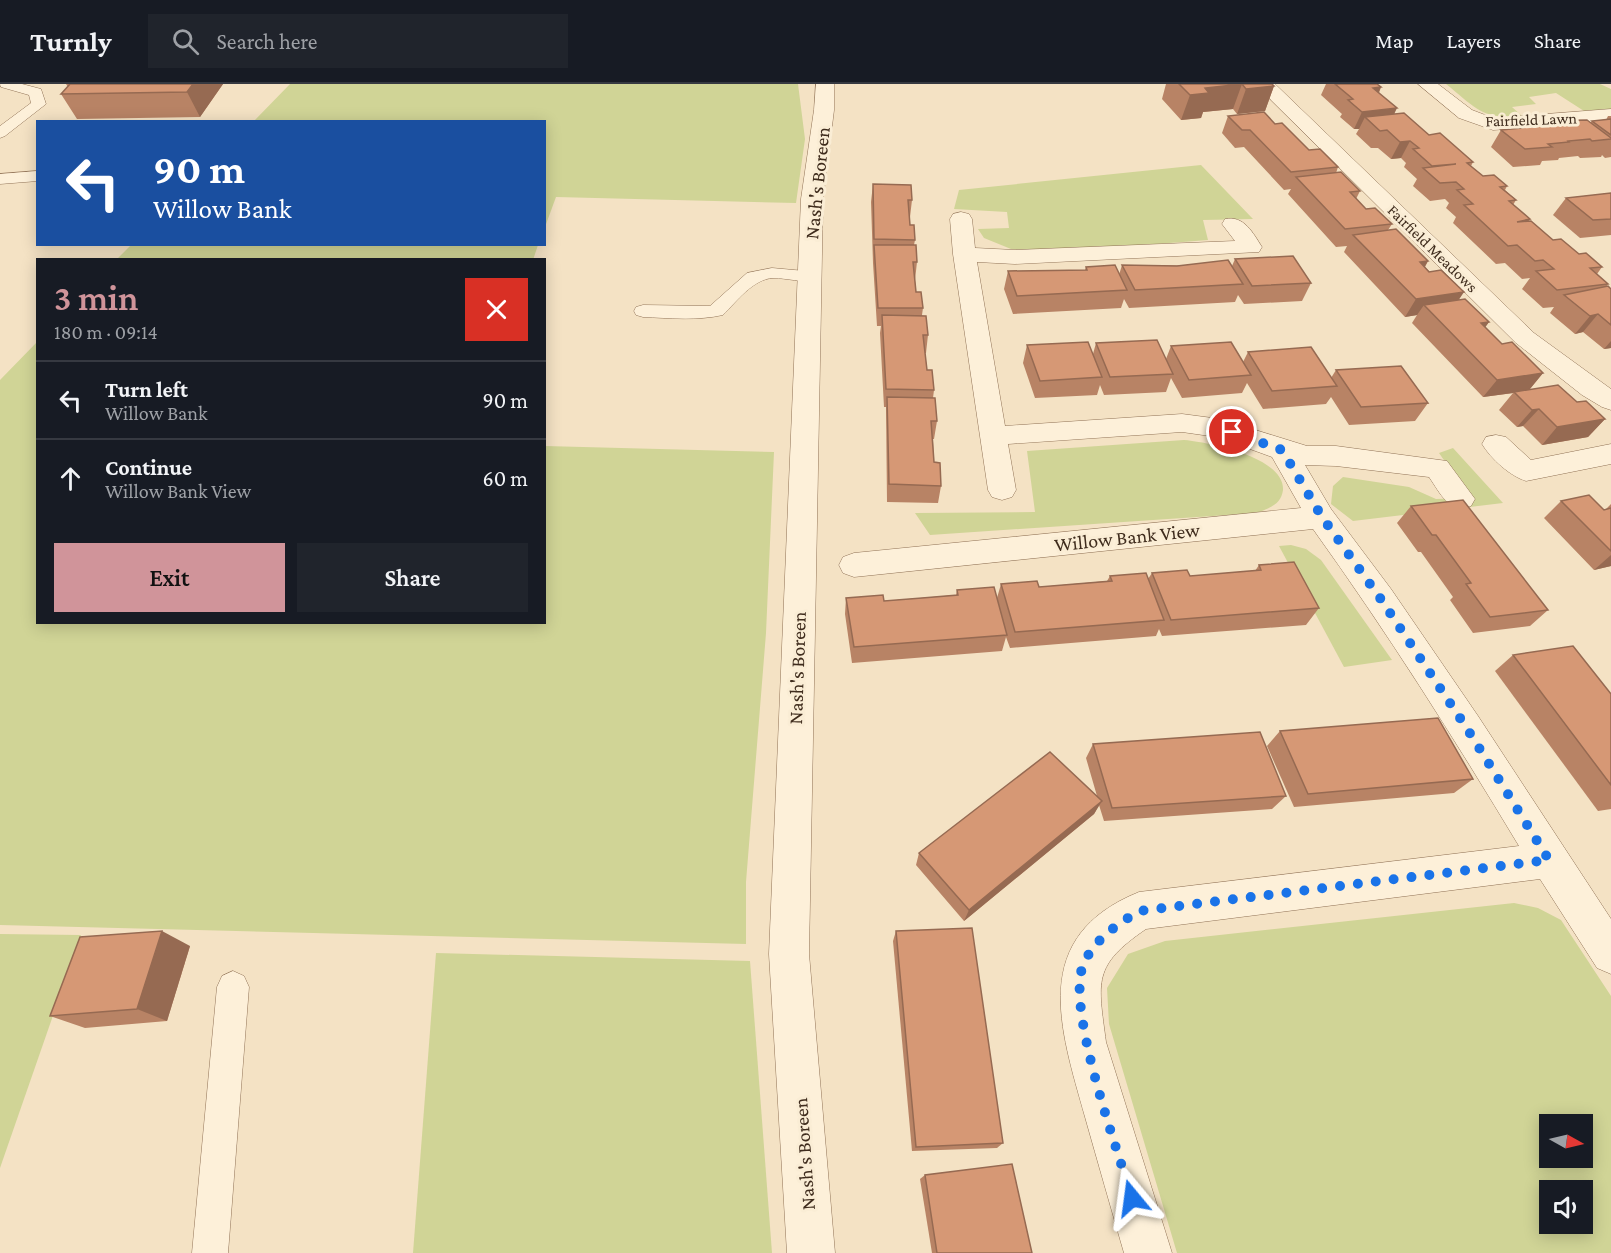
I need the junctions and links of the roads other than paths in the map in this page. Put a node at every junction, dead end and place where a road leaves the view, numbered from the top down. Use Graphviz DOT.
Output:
graph roads {
  1 [pos="6,84"];
  2 [pos="825,84"];
  3 [pos="1264,84"];
  4 [pos="1427,84"];
  5 [pos="1551,106"];
  6 [pos="1611,115"];
  7 [pos="1567,118"];
  8 [pos="0,134"];
  9 [pos="36,176"];
  10 [pos="0,179"];
  11 [pos="961,219"];
  12 [pos="1233,224"];
  13 [pos="964,254"];
  14 [pos="810,276"];
  15 [pos="643,310"];
  16 [pos="1611,401"];
  17 [pos="993,436"];
  18 [pos="1496,444"];
  19 [pos="1282,450"];
  20 [pos="1611,454"];
  21 [pos="1002,490"];
  22 [pos="1461,499"];
  23 [pos="1322,517"];
  24 [pos="854,565"];
  25 [pos="1549,860"];
  26 [pos="1611,954"];
  27 [pos="233,987"];
  28 [pos="210,1253"];
  29 [pos="811,1253"];
  30 [pos="1148,1253"];
  1 -- 8 [label="lane"];
  2 -- 14 [label="street, Nash's Boreen"];
  3 -- 16 [label="street, Fairfield Meadows"];
  4 -- 7 [label="street, Fairfield Lawn"];
  5 -- 7 [label="street"];
  6 -- 7 [label="street, Fairfield Lawn"];
  9 -- 10 [label="lane"];
  11 -- 13 [label="street"];
  12 -- 13 [label="street"];
  13 -- 17 [label="street"];
  14 -- 15 [label="lane"];
  14 -- 29 [label="street, Nash's Boreen"];
  17 -- 19 [label="street"];
  17 -- 21 [label="street"];
  18 -- 20 [label="street"];
  19 -- 22 [label="street"];
  19 -- 23 [label="street"];
  23 -- 24 [label="street, Willow Bank View"];
  23 -- 25 [label="street"];
  25 -- 26 [label="street"];
  25 -- 30 [label="street"];
  27 -- 28 [label="lane"];
}
